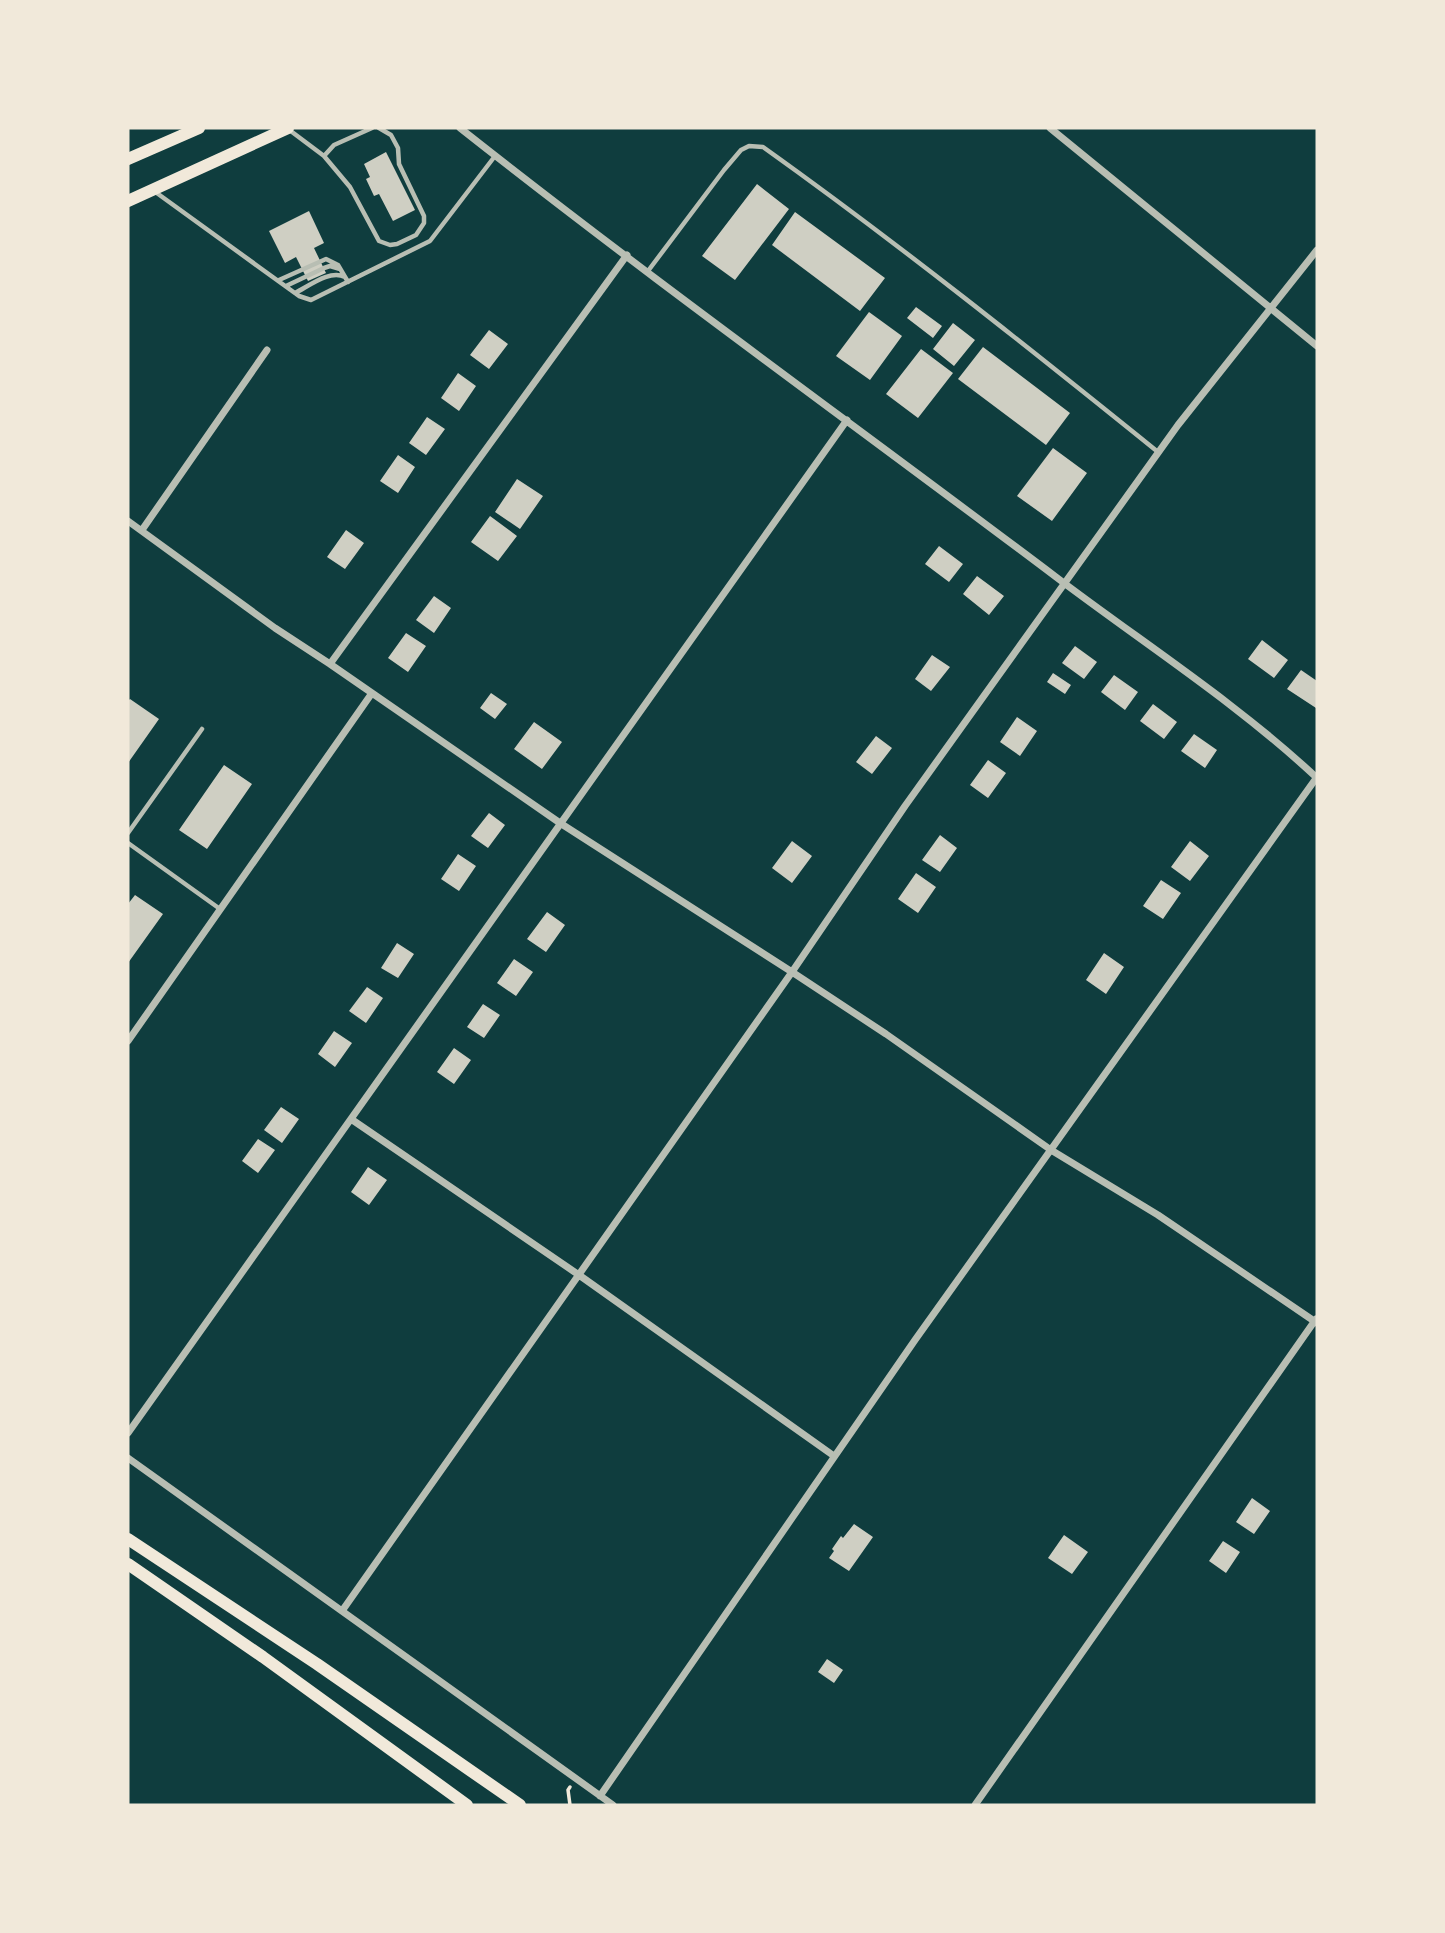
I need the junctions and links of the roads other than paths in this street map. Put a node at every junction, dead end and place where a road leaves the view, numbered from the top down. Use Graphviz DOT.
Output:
graph roads {
  1 [pos="287,128"];
  2 [pos="372,128"];
  3 [pos="379,128"];
  4 [pos="460,128"];
  5 [pos="1050,128"];
  6 [pos="190,129"];
  7 [pos="495,155"];
  8 [pos="324,156"];
  9 [pos="128,159"];
  10 [pos="153,190"];
  11 [pos="128,201"];
  12 [pos="1317,250"];
  13 [pos="627,255"];
  14 [pos="342,271"];
  15 [pos="648,271"];
  16 [pos="278,280"];
  17 [pos="347,280"];
  18 [pos="286,286"];
  19 [pos="295,293"];
  20 [pos="1270,307"];
  21 [pos="1317,346"];
  22 [pos="267,350"];
  23 [pos="847,420"];
  24 [pos="1159,453"];
  25 [pos="128,521"];
  26 [pos="142,530"];
  27 [pos="1065,584"];
  28 [pos="330,664"];
  29 [pos="372,693"];
  30 [pos="202,729"];
  31 [pos="1317,777"];
  32 [pos="560,823"];
  33 [pos="128,834"];
  34 [pos="128,843"];
  35 [pos="220,909"];
  36 [pos="792,972"];
  37 [pos="128,1041"];
  38 [pos="351,1119"];
  39 [pos="1051,1150"];
  40 [pos="579,1275"];
  41 [pos="1316,1320"];
  42 [pos="128,1433"];
  43 [pos="834,1456"];
  44 [pos="128,1458"];
  45 [pos="128,1539"];
  46 [pos="128,1564"];
  47 [pos="342,1611"];
  48 [pos="600,1796"];
  49 [pos="455,1800"];
  50 [pos="467,1805"];
  51 [pos="520,1805"];
  52 [pos="613,1805"];
  53 [pos="975,1805"];
  1 -- 8 [label="lane"];
  1 -- 10 [label="main road"];
  2 -- 8 [label="lane"];
  3 -- 8 [label="lane"];
  4 -- 7 [label="street"];
  5 -- 20 [label="street"];
  6 -- 9 [label="main road"];
  7 -- 13 [label="street"];
  7 -- 17 [label="lane"];
  10 -- 11 [label="main road"];
  10 -- 16 [label="lane"];
  12 -- 20 [label="street"];
  13 -- 15 [label="street"];
  13 -- 28 [label="street"];
  14 -- 16 [label="lane"];
  14 -- 17 [label="lane"];
  14 -- 18 [label="lane"];
  15 -- 23 [label="street"];
  15 -- 24 [label="lane"];
  16 -- 18 [label="lane"];
  17 -- 19 [label="lane"];
  17 -- 19 [label="lane"];
  18 -- 19 [label="lane"];
  20 -- 21 [label="street"];
  20 -- 24 [label="street"];
  22 -- 26 [label="street"];
  23 -- 27 [label="street"];
  23 -- 32 [label="street"];
  24 -- 27 [label="street"];
  25 -- 26 [label="street"];
  26 -- 28 [label="street"];
  27 -- 31 [label="street"];
  27 -- 36 [label="street"];
  28 -- 29 [label="street"];
  29 -- 32 [label="street"];
  29 -- 35 [label="street"];
  30 -- 33 [label="lane"];
  31 -- 39 [label="street"];
  32 -- 36 [label="street"];
  32 -- 38 [label="street"];
  34 -- 35 [label="lane"];
  35 -- 37 [label="street"];
  36 -- 39 [label="street"];
  36 -- 40 [label="street"];
  38 -- 40 [label="street"];
  38 -- 42 [label="street"];
  39 -- 41 [label="street"];
  39 -- 43 [label="street"];
  40 -- 43 [label="street"];
  40 -- 47 [label="street"];
  41 -- 53 [label="street"];
  43 -- 48 [label="street"];
  44 -- 47 [label="street"];
  45 -- 51 [label="main road"];
  46 -- 49 [label="main road"];
  47 -- 48 [label="street"];
  48 -- 52 [label="street"];
  49 -- 50 [label="main road"];
}
